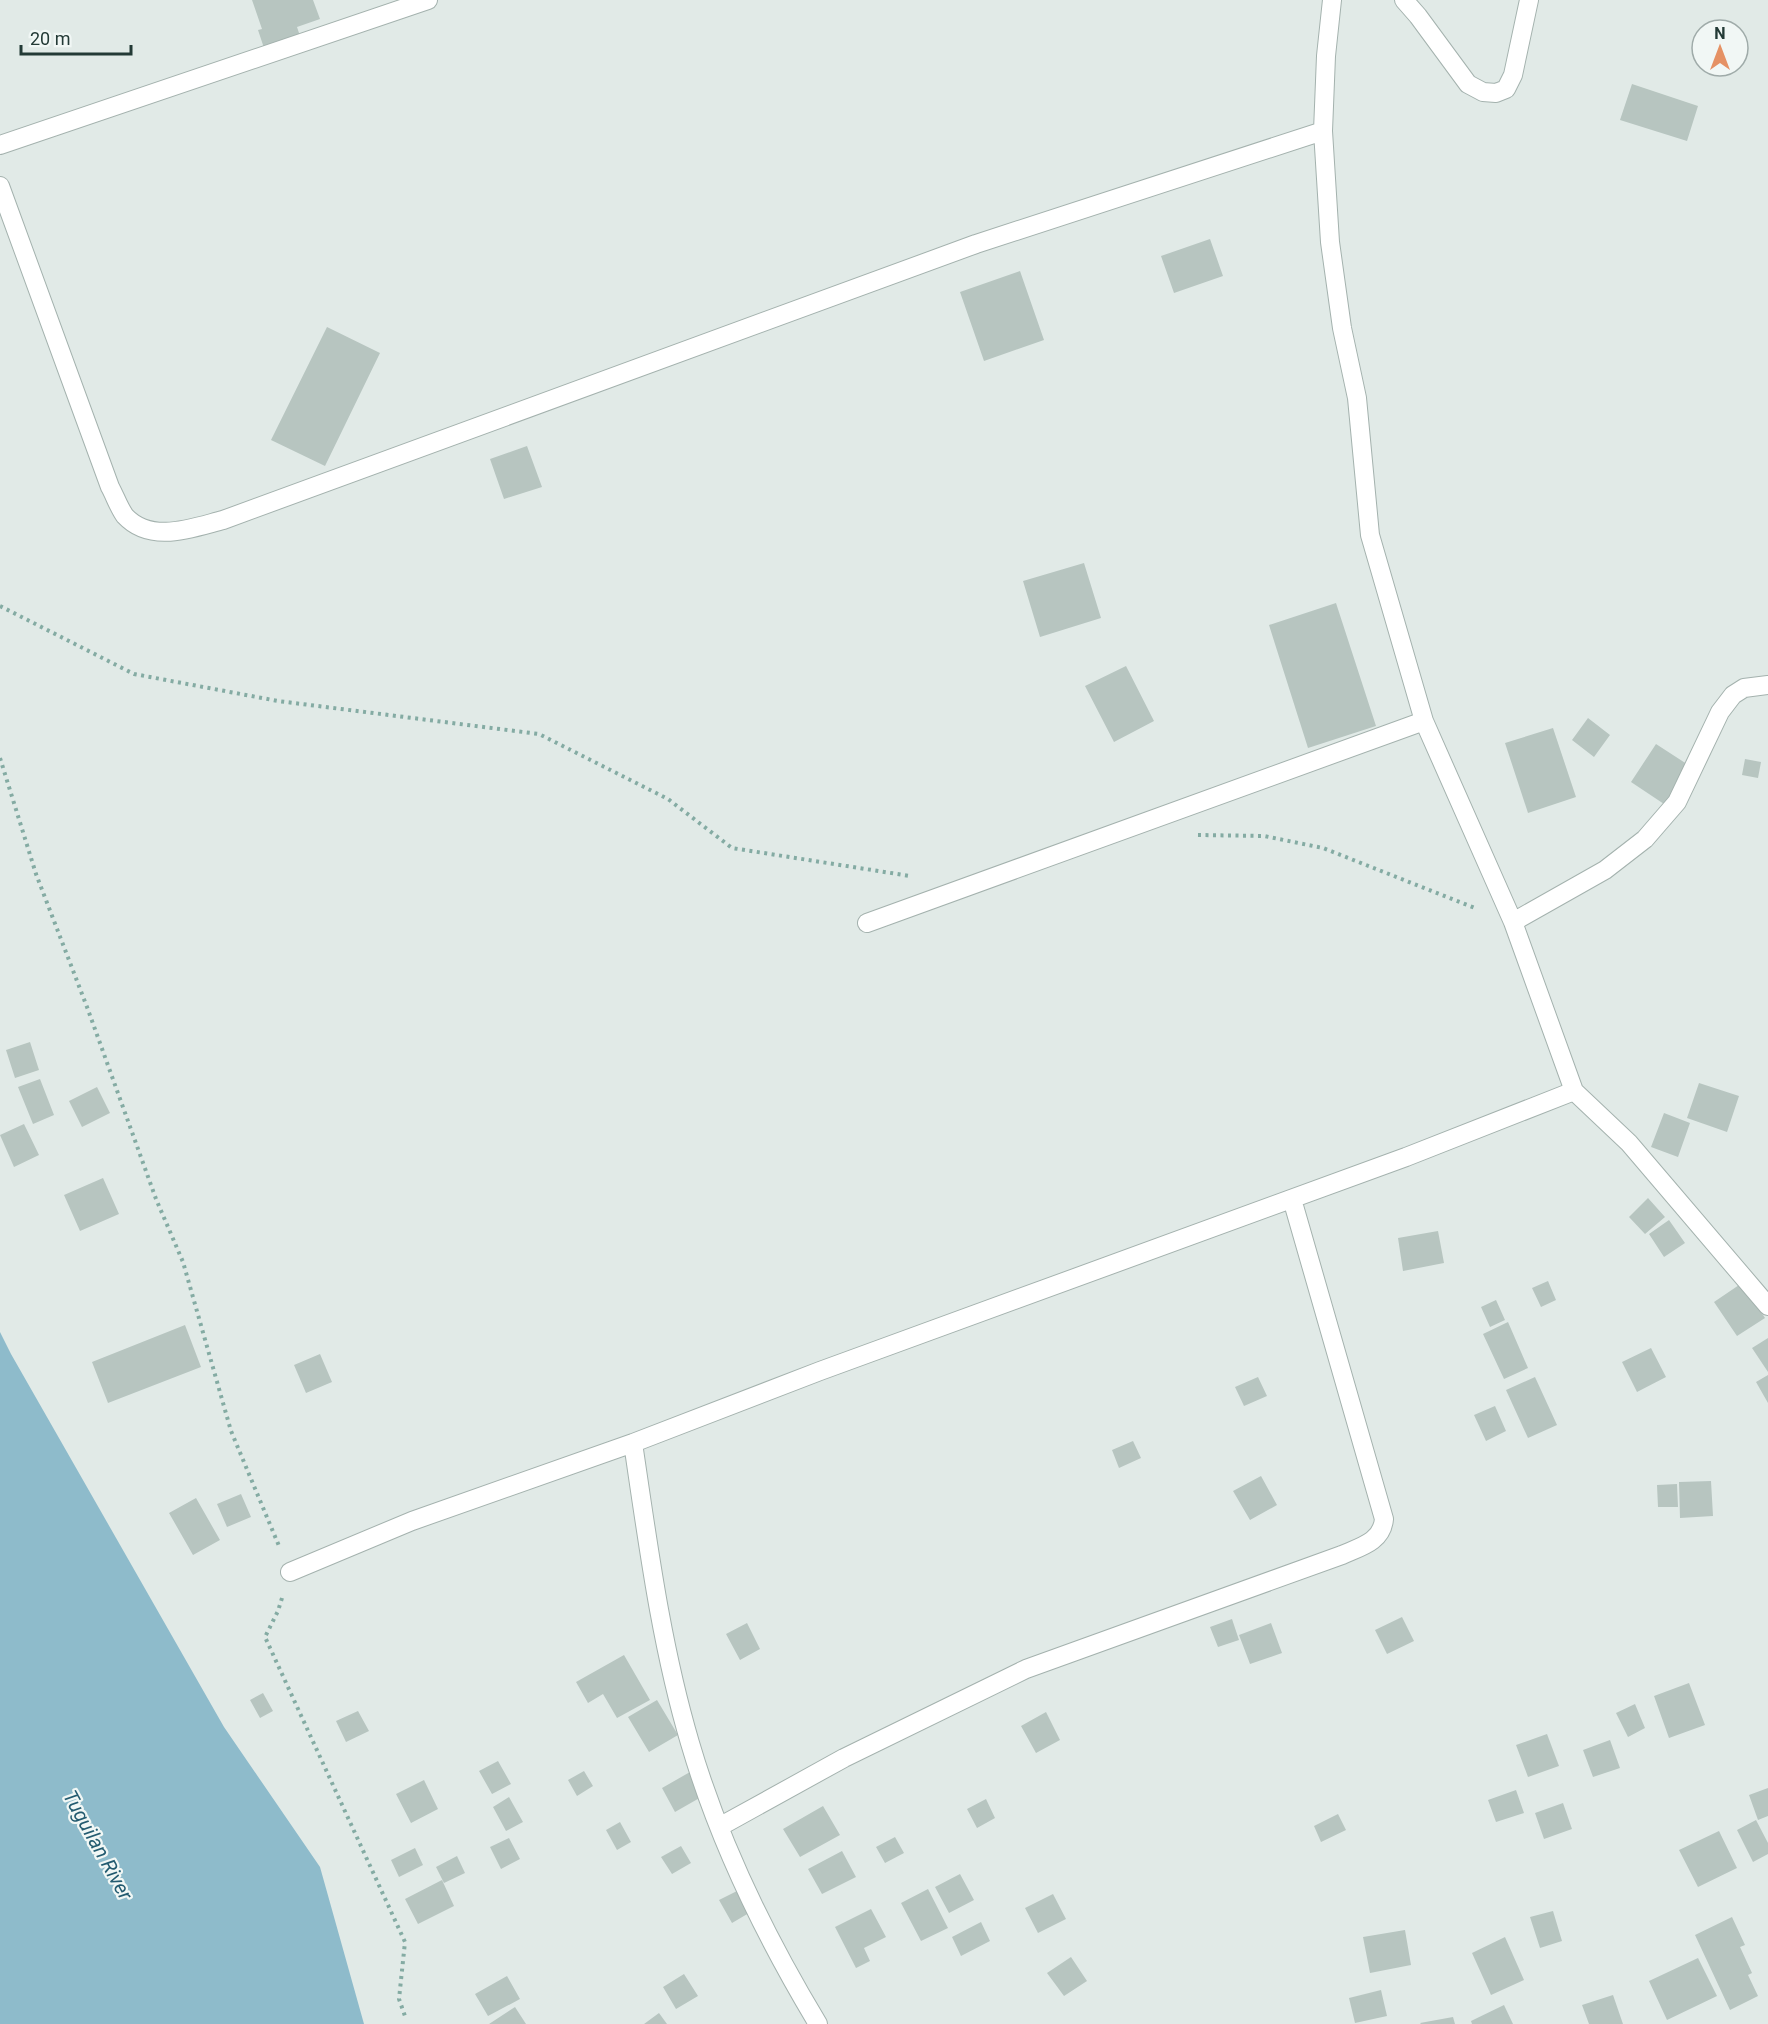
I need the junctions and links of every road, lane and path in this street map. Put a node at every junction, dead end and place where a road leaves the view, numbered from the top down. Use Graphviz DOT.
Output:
graph roads {
  1 [pos="428,0"];
  2 [pos="1332,0"];
  3 [pos="1404,0"];
  4 [pos="1529,0"];
  5 [pos="1323,130"];
  6 [pos="0,146"];
  7 [pos="0,186"];
  8 [pos="0,606"];
  9 [pos="1768,685"];
  10 [pos="1424,721"];
  11 [pos="0,758"];
  12 [pos="1187,834"];
  13 [pos="918,877"];
  14 [pos="1513,922"];
  15 [pos="867,923"];
  16 [pos="1574,1091"];
  17 [pos="1292,1199"];
  18 [pos="1768,1306"];
  19 [pos="633,1443"];
  20 [pos="290,1572"];
  21 [pos="719,1827"];
  22 [pos="406,2019"];
  23 [pos="818,2024"];
  1 -- 6 [label="street"];
  2 -- 5 [label="street"];
  3 -- 4 [label="street"];
  5 -- 7 [label="street"];
  5 -- 10 [label="street"];
  8 -- 13 [label="path"];
  9 -- 14 [label="street"];
  10 -- 14 [label="street"];
  10 -- 15 [label="street"];
  11 -- 20 [label="path"];
  12 -- 14 [label="path"];
  14 -- 16 [label="street"];
  16 -- 17 [label="street"];
  16 -- 18 [label="street"];
  17 -- 19 [label="street"];
  17 -- 21 [label="street"];
  19 -- 20 [label="street"];
  19 -- 21 [label="street"];
  20 -- 22 [label="path"];
  21 -- 23 [label="street"];
}
